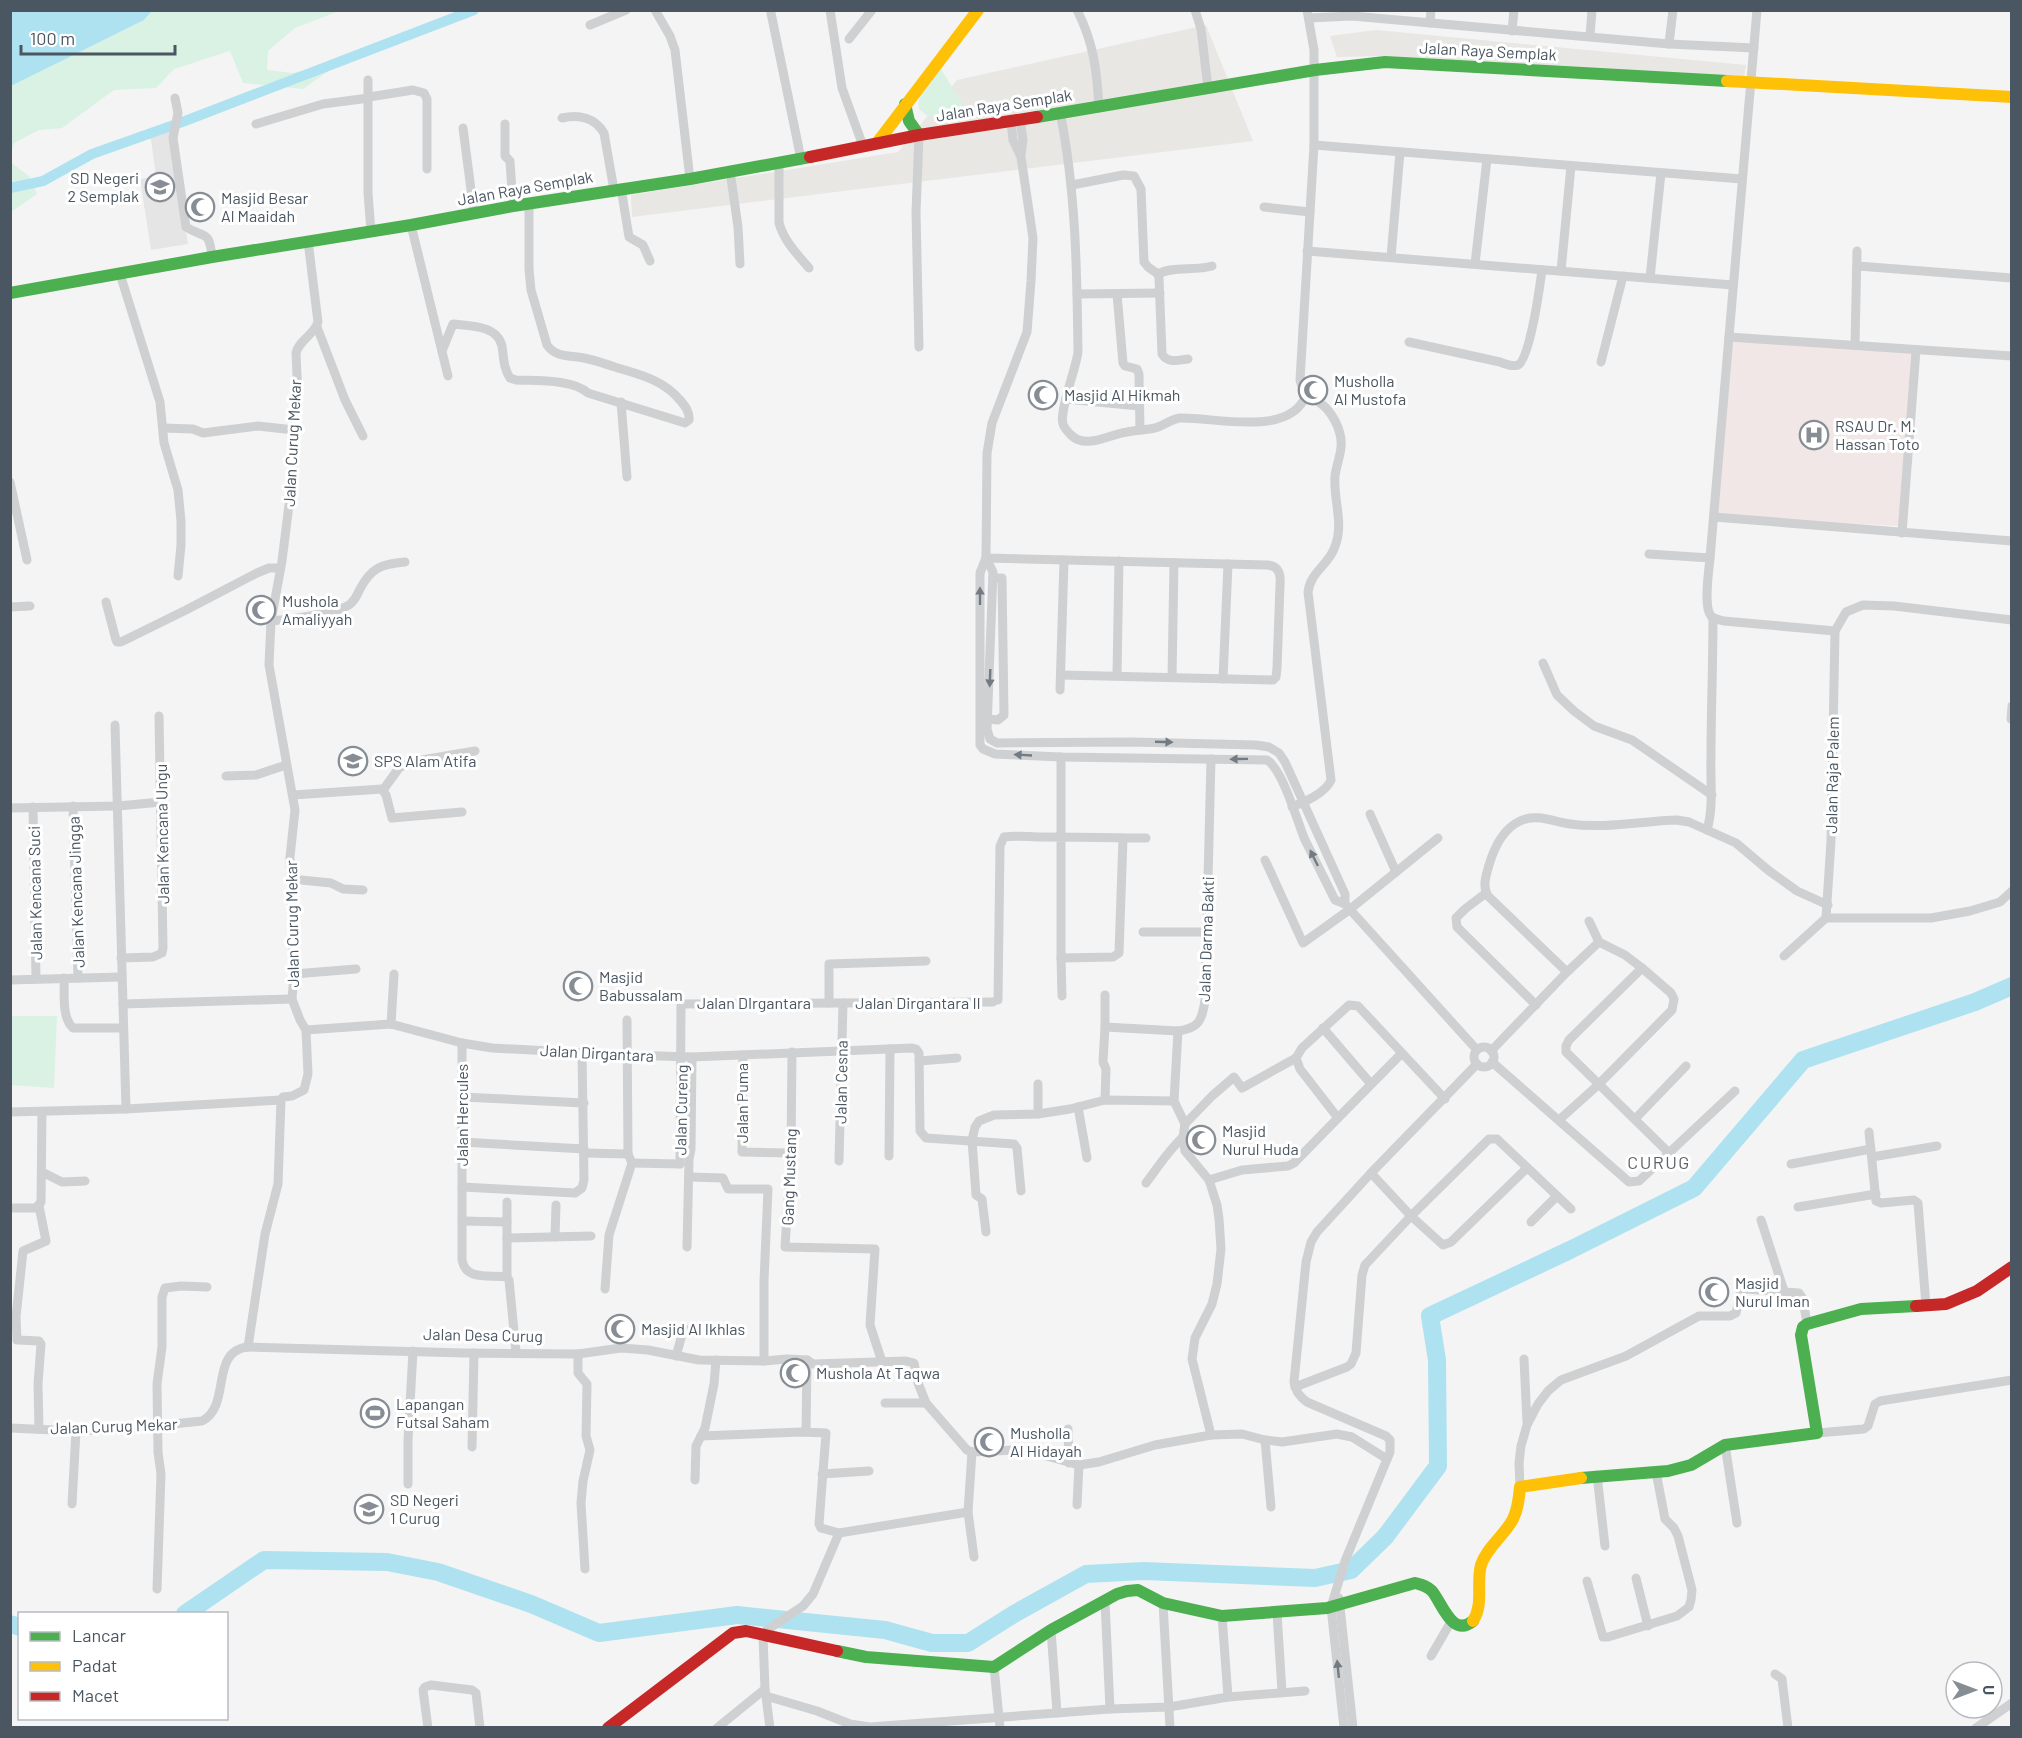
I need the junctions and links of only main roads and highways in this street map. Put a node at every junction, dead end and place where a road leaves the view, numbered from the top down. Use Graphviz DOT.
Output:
graph roads {
  1 [pos="978,10"];
  2 [pos="2012,97"];
  3 [pos="905,104"];
  4 [pos="919,135"];
  5 [pos="877,143"];
  6 [pos="10,292"];
  7 [pos="2012,1267"];
  8 [pos="608,1728"];
  1 -- 3 [label="main road"];
  2 -- 4 [label="main road, Jalan Raya Semplak"];
  3 -- 4 [label="main road"];
  3 -- 5 [label="main road"];
  4 -- 5 [label="main road, Jalan Raya Semplak"];
  5 -- 6 [label="main road, Jalan Raya Semplak"];
  7 -- 8 [label="main road"];
}
